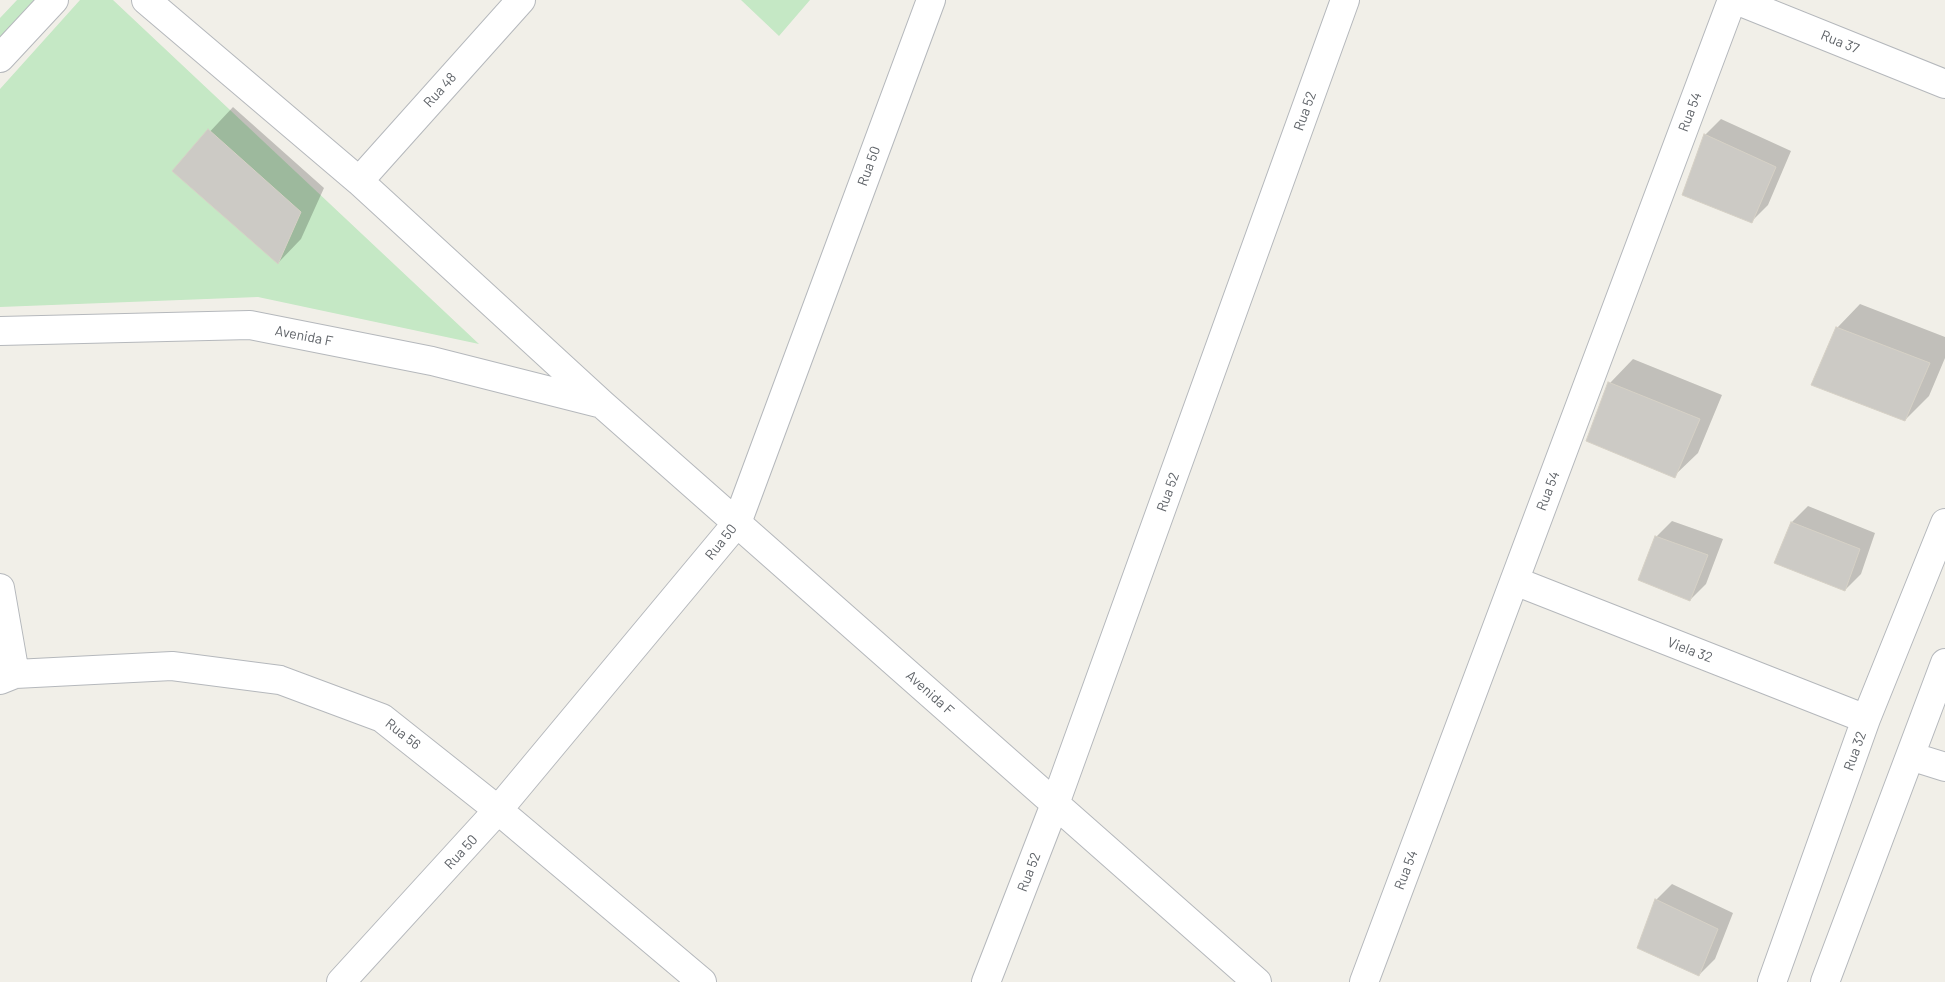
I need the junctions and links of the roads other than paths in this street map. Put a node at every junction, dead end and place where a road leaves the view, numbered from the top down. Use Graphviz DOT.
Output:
graph roads {
  1 [pos="54,0"];
  2 [pos="146,0"];
  3 [pos="521,0"];
  4 [pos="931,0"];
  5 [pos="1345,0"];
  6 [pos="1734,0"];
  7 [pos="0,58"];
  8 [pos="1945,84"];
  9 [pos="359,181"];
  10 [pos="0,331"];
  11 [pos="602,404"];
  12 [pos="737,522"];
  13 [pos="1945,523"];
  14 [pos="1515,581"];
  15 [pos="0,588"];
  16 [pos="1945,663"];
  17 [pos="8,677"];
  18 [pos="1866,719"];
  19 [pos="1910,756"];
  20 [pos="1945,767"];
  21 [pos="1055,804"];
  22 [pos="498,810"];
  23 [pos="341,982"];
  24 [pos="702,982"];
  25 [pos="986,982"];
  26 [pos="1257,982"];
  27 [pos="1364,982"];
  28 [pos="1772,982"];
  29 [pos="1825,982"];
  1 -- 7 [label="street"];
  2 -- 9 [label="street, Avenida F"];
  3 -- 9 [label="street, Rua 48"];
  4 -- 12 [label="street, Rua 50"];
  5 -- 21 [label="street, Rua 52"];
  6 -- 8 [label="street, Rua 37"];
  6 -- 14 [label="street, Rua 54"];
  9 -- 11 [label="street, Avenida F"];
  10 -- 11 [label="street, Avenida F"];
  11 -- 12 [label="street, Avenida F"];
  12 -- 21 [label="street, Avenida F"];
  12 -- 22 [label="street, Rua 50"];
  13 -- 18 [label="street, Rua 32"];
  14 -- 18 [label="street, Viela 32"];
  14 -- 27 [label="street, Rua 54"];
  15 -- 17 [label="street"];
  16 -- 19 [label="street"];
  17 -- 22 [label="street, Rua 56"];
  18 -- 28 [label="street, Rua 32"];
  19 -- 20 [label="street"];
  19 -- 29 [label="street"];
  21 -- 25 [label="street, Rua 52"];
  21 -- 26 [label="street, Avenida F"];
  22 -- 23 [label="street, Rua 50"];
  22 -- 24 [label="street, Rua 56"];
}
